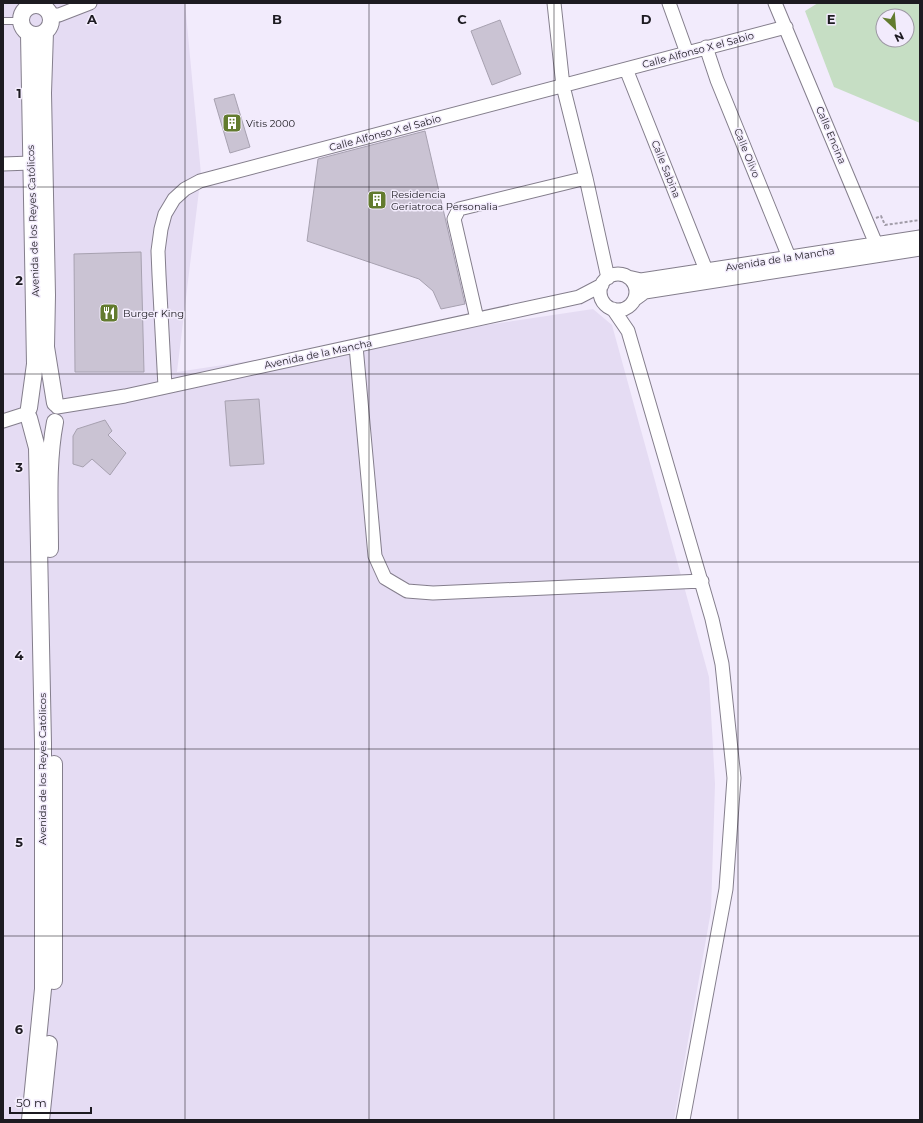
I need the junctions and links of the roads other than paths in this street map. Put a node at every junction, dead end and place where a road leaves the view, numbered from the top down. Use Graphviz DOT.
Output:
graph roads {
  1 [pos="90,3"];
  2 [pos="554,3"];
  3 [pos="669,3"];
  4 [pos="775,3"];
  5 [pos="48,9"];
  6 [pos="29,20"];
  7 [pos="3,21"];
  8 [pos="786,27"];
  9 [pos="706,48"];
  10 [pos="687,52"];
  11 [pos="626,69"];
  12 [pos="563,86"];
  13 [pos="31,163"];
  14 [pos="3,164"];
  15 [pos="586,178"];
  16 [pos="920,237"];
  17 [pos="876,244"];
  18 [pos="920,249"];
  19 [pos="789,257"];
  20 [pos="706,270"];
  21 [pos="625,287"];
  22 [pos="579,297"];
  23 [pos="602,299"];
  24 [pos="613,309"];
  25 [pos="477,319"];
  26 [pos="628,331"];
  27 [pos="356,346"];
  28 [pos="165,387"];
  29 [pos="55,411"];
  30 [pos="28,413"];
  31 [pos="3,421"];
  32 [pos="702,581"];
  33 [pos="30,1120"];
  34 [pos="41,1120"];
  35 [pos="683,1120"];
  1 -- 5 [label="street"];
  2 -- 12 [label="street"];
  3 -- 10 [label="street"];
  4 -- 8 [label="street, Calle Encina"];
  5 -- 6 [label="street"];
  5 -- 6 [label="street"];
  6 -- 7 [label="lane"];
  6 -- 13 [label="street, Avenida de los Reyes Católicos"];
  6 -- 29 [label="street, Avenida de los Reyes Católicos"];
  8 -- 9 [label="street, Calle Alfonso X el Sabio"];
  8 -- 17 [label="street, Calle Encina"];
  9 -- 10 [label="street, Calle Alfonso X el Sabio"];
  9 -- 19 [label="street, Calle Olivo"];
  10 -- 11 [label="street, Calle Alfonso X el Sabio"];
  11 -- 12 [label="street, Calle Alfonso X el Sabio"];
  11 -- 20 [label="street, Calle Sabina"];
  12 -- 15 [label="street"];
  12 -- 28 [label="street, Calle Alfonso X el Sabio"];
  13 -- 14 [label="street"];
  13 -- 30 [label="street, Avenida de los Reyes Católicos"];
  15 -- 21 [label="street"];
  15 -- 25 [label="street"];
  16 -- 17 [label="street, Avenida de la Mancha"];
  17 -- 19 [label="street, Avenida de la Mancha"];
  18 -- 21 [label="street, Avenida de la Mancha"];
  19 -- 20 [label="street, Avenida de la Mancha"];
  20 -- 21 [label="street, Avenida de la Mancha"];
  21 -- 22 [label="street, Avenida de la Mancha"];
  21 -- 23 [label="street"];
  21 -- 24 [label="street"];
  21 -- 26 [label="street"];
  22 -- 23 [label="street, Avenida de la Mancha"];
  22 -- 25 [label="street, Avenida de la Mancha"];
  23 -- 24 [label="street"];
  24 -- 26 [label="street"];
  25 -- 27 [label="street, Avenida de la Mancha"];
  26 -- 32 [label="street"];
  27 -- 28 [label="street, Avenida de la Mancha"];
  27 -- 32 [label="street"];
  28 -- 29 [label="street, Avenida de la Mancha"];
  29 -- 30 [label="street"];
  29 -- 30 [label="street"];
  29 -- 34 [label="street, Avenida de los Reyes Católicos"];
  30 -- 31 [label="street"];
  30 -- 33 [label="street, Avenida de los Reyes Católicos"];
  32 -- 35 [label="street"];
}
